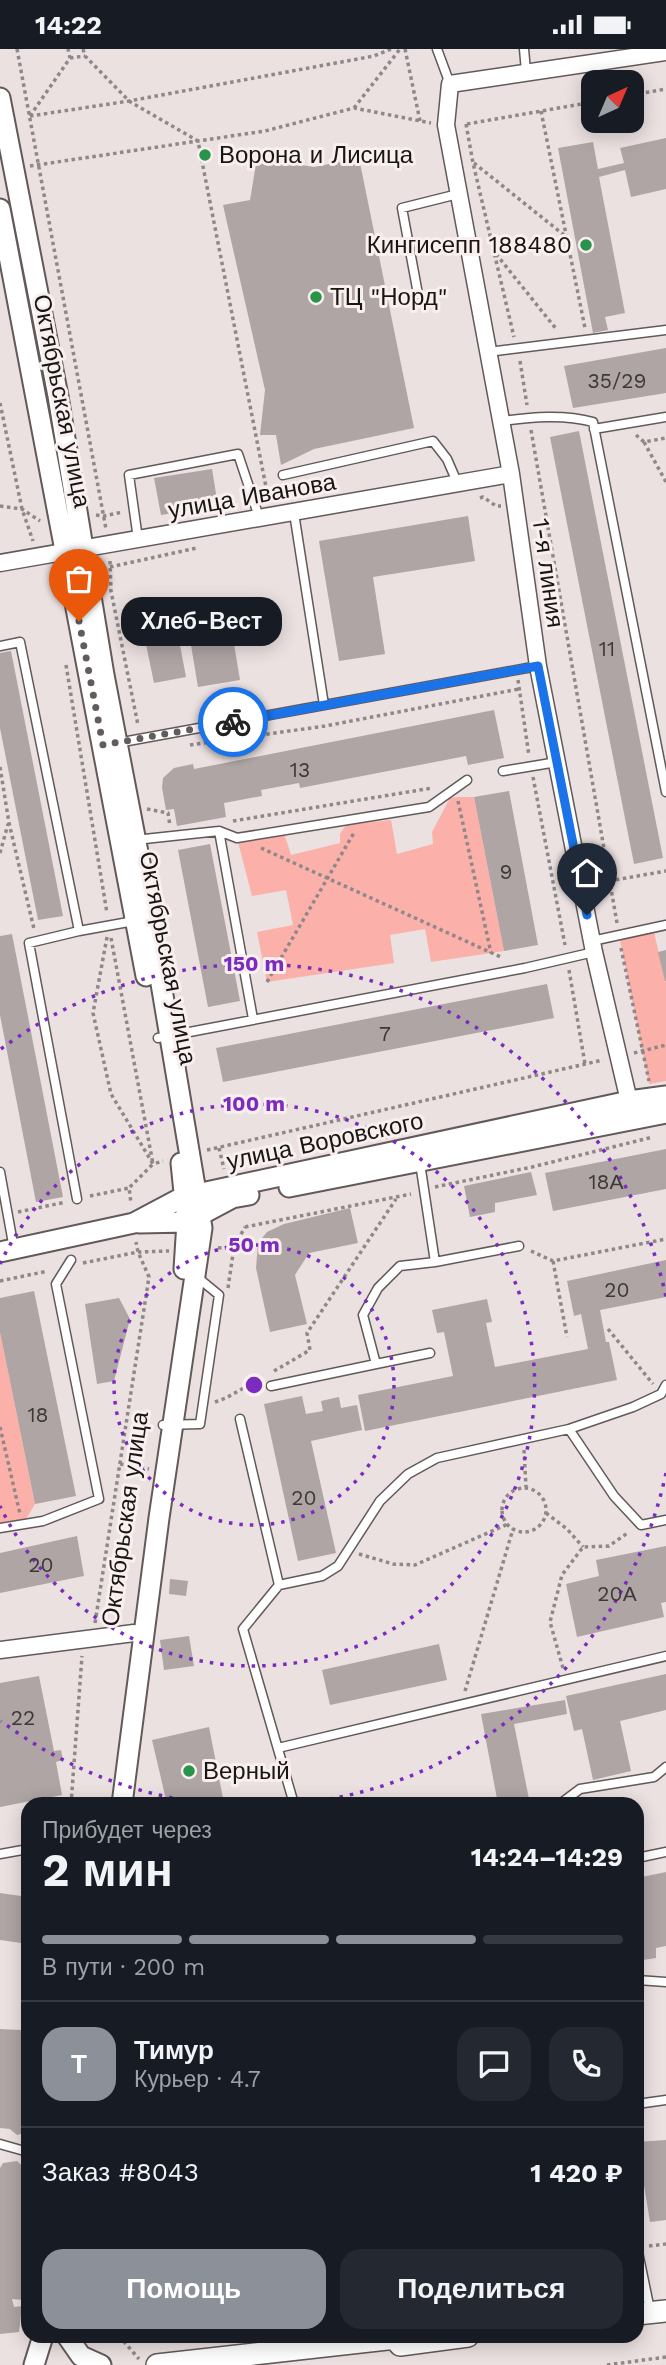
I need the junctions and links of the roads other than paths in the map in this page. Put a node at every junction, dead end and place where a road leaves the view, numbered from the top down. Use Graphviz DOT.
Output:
graph roads {
  1 [pos="438,49"];
  2 [pos="524,49"];
  3 [pos="666,52"];
  4 [pos="526,71"];
  5 [pos="450,84"];
  6 [pos="0,98"];
  7 [pos="458,194"];
  8 [pos="0,209"];
  9 [pos="418,293"];
  10 [pos="666,330"];
  11 [pos="488,352"];
  12 [pos="666,417"];
  13 [pos="502,421"];
  14 [pos="594,429"];
  15 [pos="511,474"];
  16 [pos="283,475"];
  17 [pos="457,482"];
  18 [pos="257,512"];
  19 [pos="294,513"];
  20 [pos="68,517"];
  21 [pos="138,539"];
  22 [pos="74,551"];
  23 [pos="0,563"];
  24 [pos="0,646"];
  25 [pos="538,666"];
  26 [pos="324,705"];
  27 [pos="110,744"];
  28 [pos="557,762"];
  29 [pos="503,771"];
  30 [pos="467,780"];
  31 [pos="666,792"];
  32 [pos="219,831"];
  33 [pos="128,841"];
  34 [pos="136,921"];
  35 [pos="666,925"];
  36 [pos="79,931"];
  37 [pos="593,946"];
  38 [pos="253,1019"];
  39 [pos="164,1037"];
  40 [pos="629,1101"];
  41 [pos="661,1106"];
  42 [pos="419,1154"];
  43 [pos="0,1172"];
  44 [pos="190,1196"];
  45 [pos="77,1199"];
  46 [pos="194,1219"];
  47 [pos="134,1223"];
  48 [pos="519,1246"];
  49 [pos="7,1250"];
  50 [pos="191,1261"];
  51 [pos="435,1262"];
  52 [pos="69,1263"];
  53 [pos="430,1353"];
  54 [pos="376,1364"];
  55 [pos="271,1386"];
  56 [pos="664,1389"];
  57 [pos="240,1419"];
  58 [pos="168,1425"];
  59 [pos="569,1429"];
  60 [pos="666,1520"];
  61 [pos="0,1528"];
  62 [pos="279,1585"];
  63 [pos="134,1633"];
  64 [pos="0,1650"];
  65 [pos="666,1656"];
  66 [pos="278,1748"];
  67 [pos="666,1767"];
  68 [pos="111,1797"];
  69 [pos="123,1797"];
  70 [pos="293,1797"];
  71 [pos="569,1797"];
  72 [pos="21,1851"];
  73 [pos="666,1852"];
  74 [pos="0,1854"];
  75 [pos="644,1857"];
  76 [pos="644,1980"];
  77 [pos="666,1982"];
  78 [pos="666,2100"];
  79 [pos="644,2103"];
  80 [pos="1,2146"];
  81 [pos="21,2150"];
  82 [pos="644,2278"];
  83 [pos="651,2309"];
  84 [pos="41,2343"];
  85 [pos="72,2343"];
  86 [pos="352,2343"];
  87 [pos="410,2343"];
  88 [pos="34,2365"];
  89 [pos="102,2365"];
  90 [pos="157,2365"];
  91 [pos="227,2365"];
  1 -- 5 [label="lane, 1-я линия"];
  2 -- 4 [label="lane"];
  3 -- 4 [label="street"];
  4 -- 5 [label="street"];
  5 -- 7 [label="street, 1-я линия"];
  6 -- 20 [label="street"];
  7 -- 9 [label="lane"];
  7 -- 11 [label="street, 1-я линия"];
  8 -- 20 [label="street, Октябрьская улица"];
  10 -- 11 [label="lane"];
  11 -- 13 [label="street, 1-я линия"];
  12 -- 14 [label="lane"];
  13 -- 14 [label="lane"];
  13 -- 15 [label="street, 1-я линия"];
  14 -- 31 [label="lane"];
  15 -- 17 [label="street, улица Иванова"];
  15 -- 25 [label="street, 1-я линия"];
  16 -- 17 [label="lane"];
  17 -- 19 [label="street, улица Иванова"];
  18 -- 19 [label="street, улица Иванова"];
  18 -- 21 [label="street, улица Иванова"];
  18 -- 21 [label="lane"];
  19 -- 26 [label="lane"];
  20 -- 22 [label="street, Октябрьская улица"];
  21 -- 22 [label="street, улица Иванова"];
  22 -- 23 [label="street, улица Иванова"];
  22 -- 27 [label="street, Октябрьская улица"];
  24 -- 36 [label="lane"];
  25 -- 26 [label="lane"];
  25 -- 28 [label="street, 1-я линия"];
  26 -- 27 [label="lane"];
  27 -- 33 [label="street, Октябрьская улица"];
  28 -- 29 [label="lane"];
  28 -- 37 [label="street, 1-я линия"];
  30 -- 32 [label="lane"];
  32 -- 33 [label="lane"];
  32 -- 38 [label="lane"];
  33 -- 34 [label="street, Октябрьская улица"];
  33 -- 39 [label="street"];
  34 -- 36 [label="lane"];
  34 -- 39 [label="street, Октябрьская улица"];
  35 -- 37 [label="lane"];
  36 -- 45 [label="lane"];
  37 -- 38 [label="lane"];
  37 -- 40 [label="street, 1-я линия"];
  38 -- 39 [label="lane"];
  39 -- 44 [label="street, Октябрьская улица"];
  40 -- 41 [label="street, улица Воровского"];
  40 -- 42 [label="street, улица Воровского"];
  41 -- 42 [label="street"];
  42 -- 44 [label="street, улица Воровского"];
  42 -- 46 [label="street"];
  42 -- 51 [label="lane"];
  43 -- 49 [label="lane"];
  44 -- 46 [label="street, Октябрьская улица"];
  44 -- 47 [label="street, улица Воровского"];
  46 -- 47 [label="street"];
  46 -- 50 [label="street, Октябрьская улица"];
  47 -- 49 [label="street, улица Воровского"];
  48 -- 51 [label="lane"];
  50 -- 58 [label="street, Октябрьская улица"];
  50 -- 58 [label="lane"];
  51 -- 54 [label="lane"];
  52 -- 61 [label="lane"];
  53 -- 54 [label="lane"];
  54 -- 55 [label="lane"];
  56 -- 59 [label="lane"];
  57 -- 62 [label="lane"];
  58 -- 63 [label="street, Октябрьская улица"];
  58 -- 69 [label="street"];
  59 -- 60 [label="lane"];
  59 -- 62 [label="lane"];
  62 -- 66 [label="lane"];
  63 -- 64 [label="street"];
  63 -- 68 [label="street, Октябрьская улица"];
  65 -- 66 [label="lane"];
  66 -- 70 [label="lane"];
  67 -- 71 [label="lane"];
  72 -- 74 [label="lane"];
  73 -- 75 [label="lane"];
  76 -- 77 [label="lane"];
  78 -- 79 [label="lane"];
  80 -- 81 [label="lane"];
  82 -- 83 [label="lane"];
  84 -- 88 [label="street"];
  85 -- 89 [label="street"];
  86 -- 90 [label="main road"];
  87 -- 91 [label="main road"];
}
